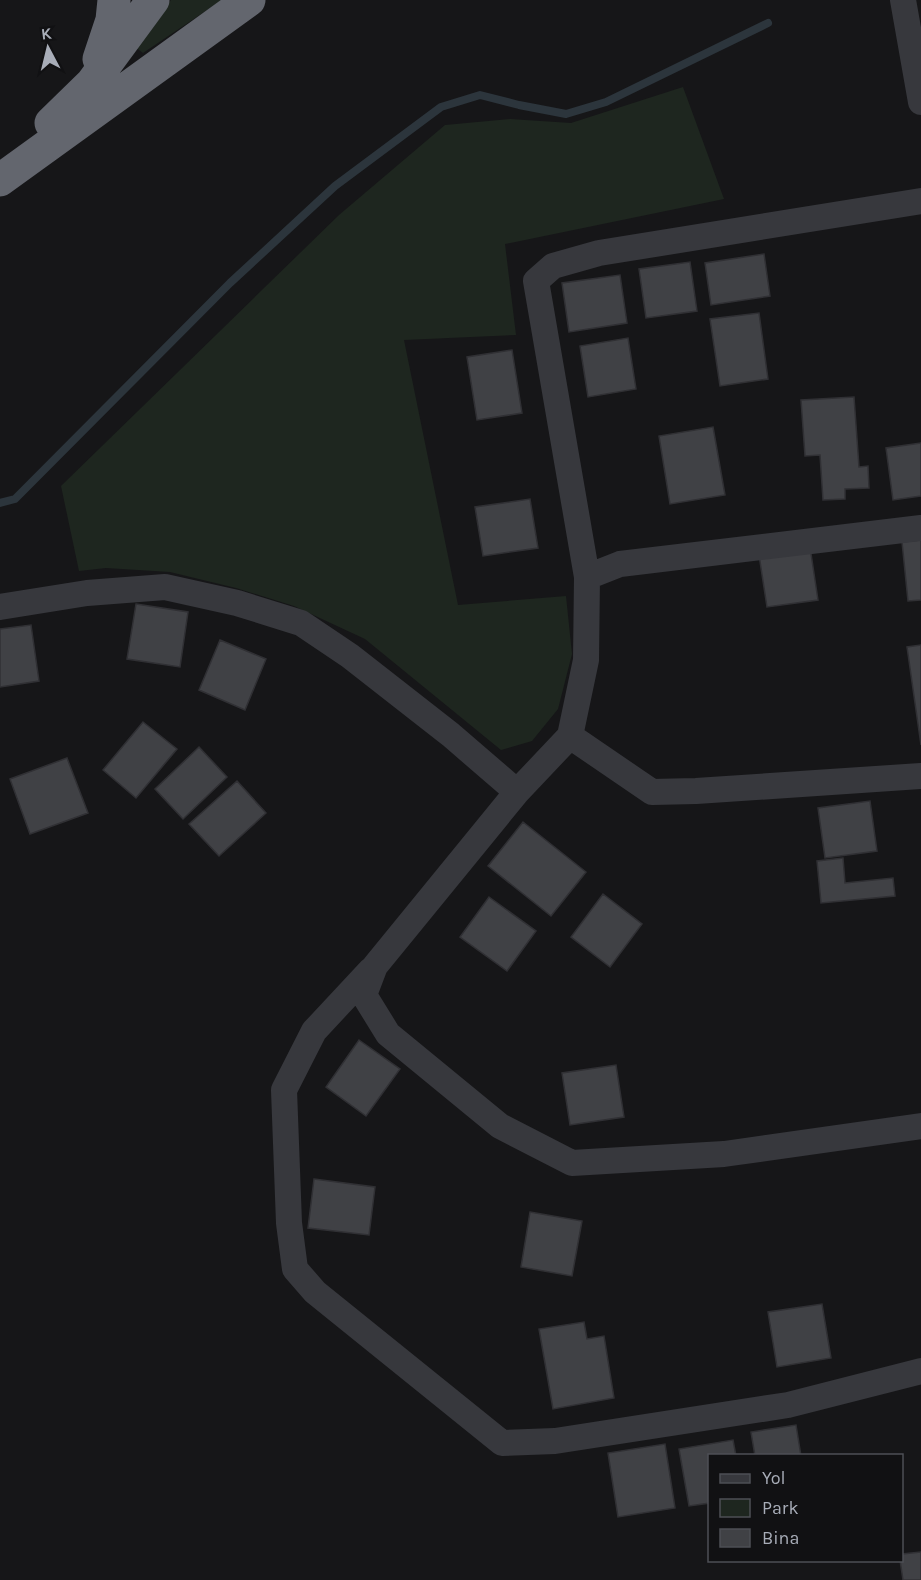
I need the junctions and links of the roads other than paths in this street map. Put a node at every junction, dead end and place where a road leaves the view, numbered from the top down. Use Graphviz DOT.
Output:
graph roads {
  1 [pos="114,0"];
  2 [pos="153,0"];
  3 [pos="249,0"];
  4 [pos="903,0"];
  5 [pos="92,83"];
  6 [pos="921,102"];
  7 [pos="0,173"];
  8 [pos="0,180"];
  9 [pos="921,201"];
  10 [pos="921,528"];
  11 [pos="587,577"];
  12 [pos="0,607"];
  13 [pos="570,736"];
  14 [pos="921,776"];
  15 [pos="517,792"];
  16 [pos="375,966"];
  17 [pos="921,1126"];
  18 [pos="921,1371"];
  1 -- 5 [label="highway"];
  2 -- 5 [label="highway"];
  3 -- 8 [label="highway"];
  4 -- 6 [label="street"];
  5 -- 7 [label="highway"];
  9 -- 11 [label="street"];
  10 -- 11 [label="street"];
  11 -- 13 [label="street"];
  12 -- 15 [label="street"];
  13 -- 14 [label="street"];
  13 -- 15 [label="street"];
  15 -- 16 [label="street"];
  16 -- 17 [label="street"];
  16 -- 18 [label="street"];
}
